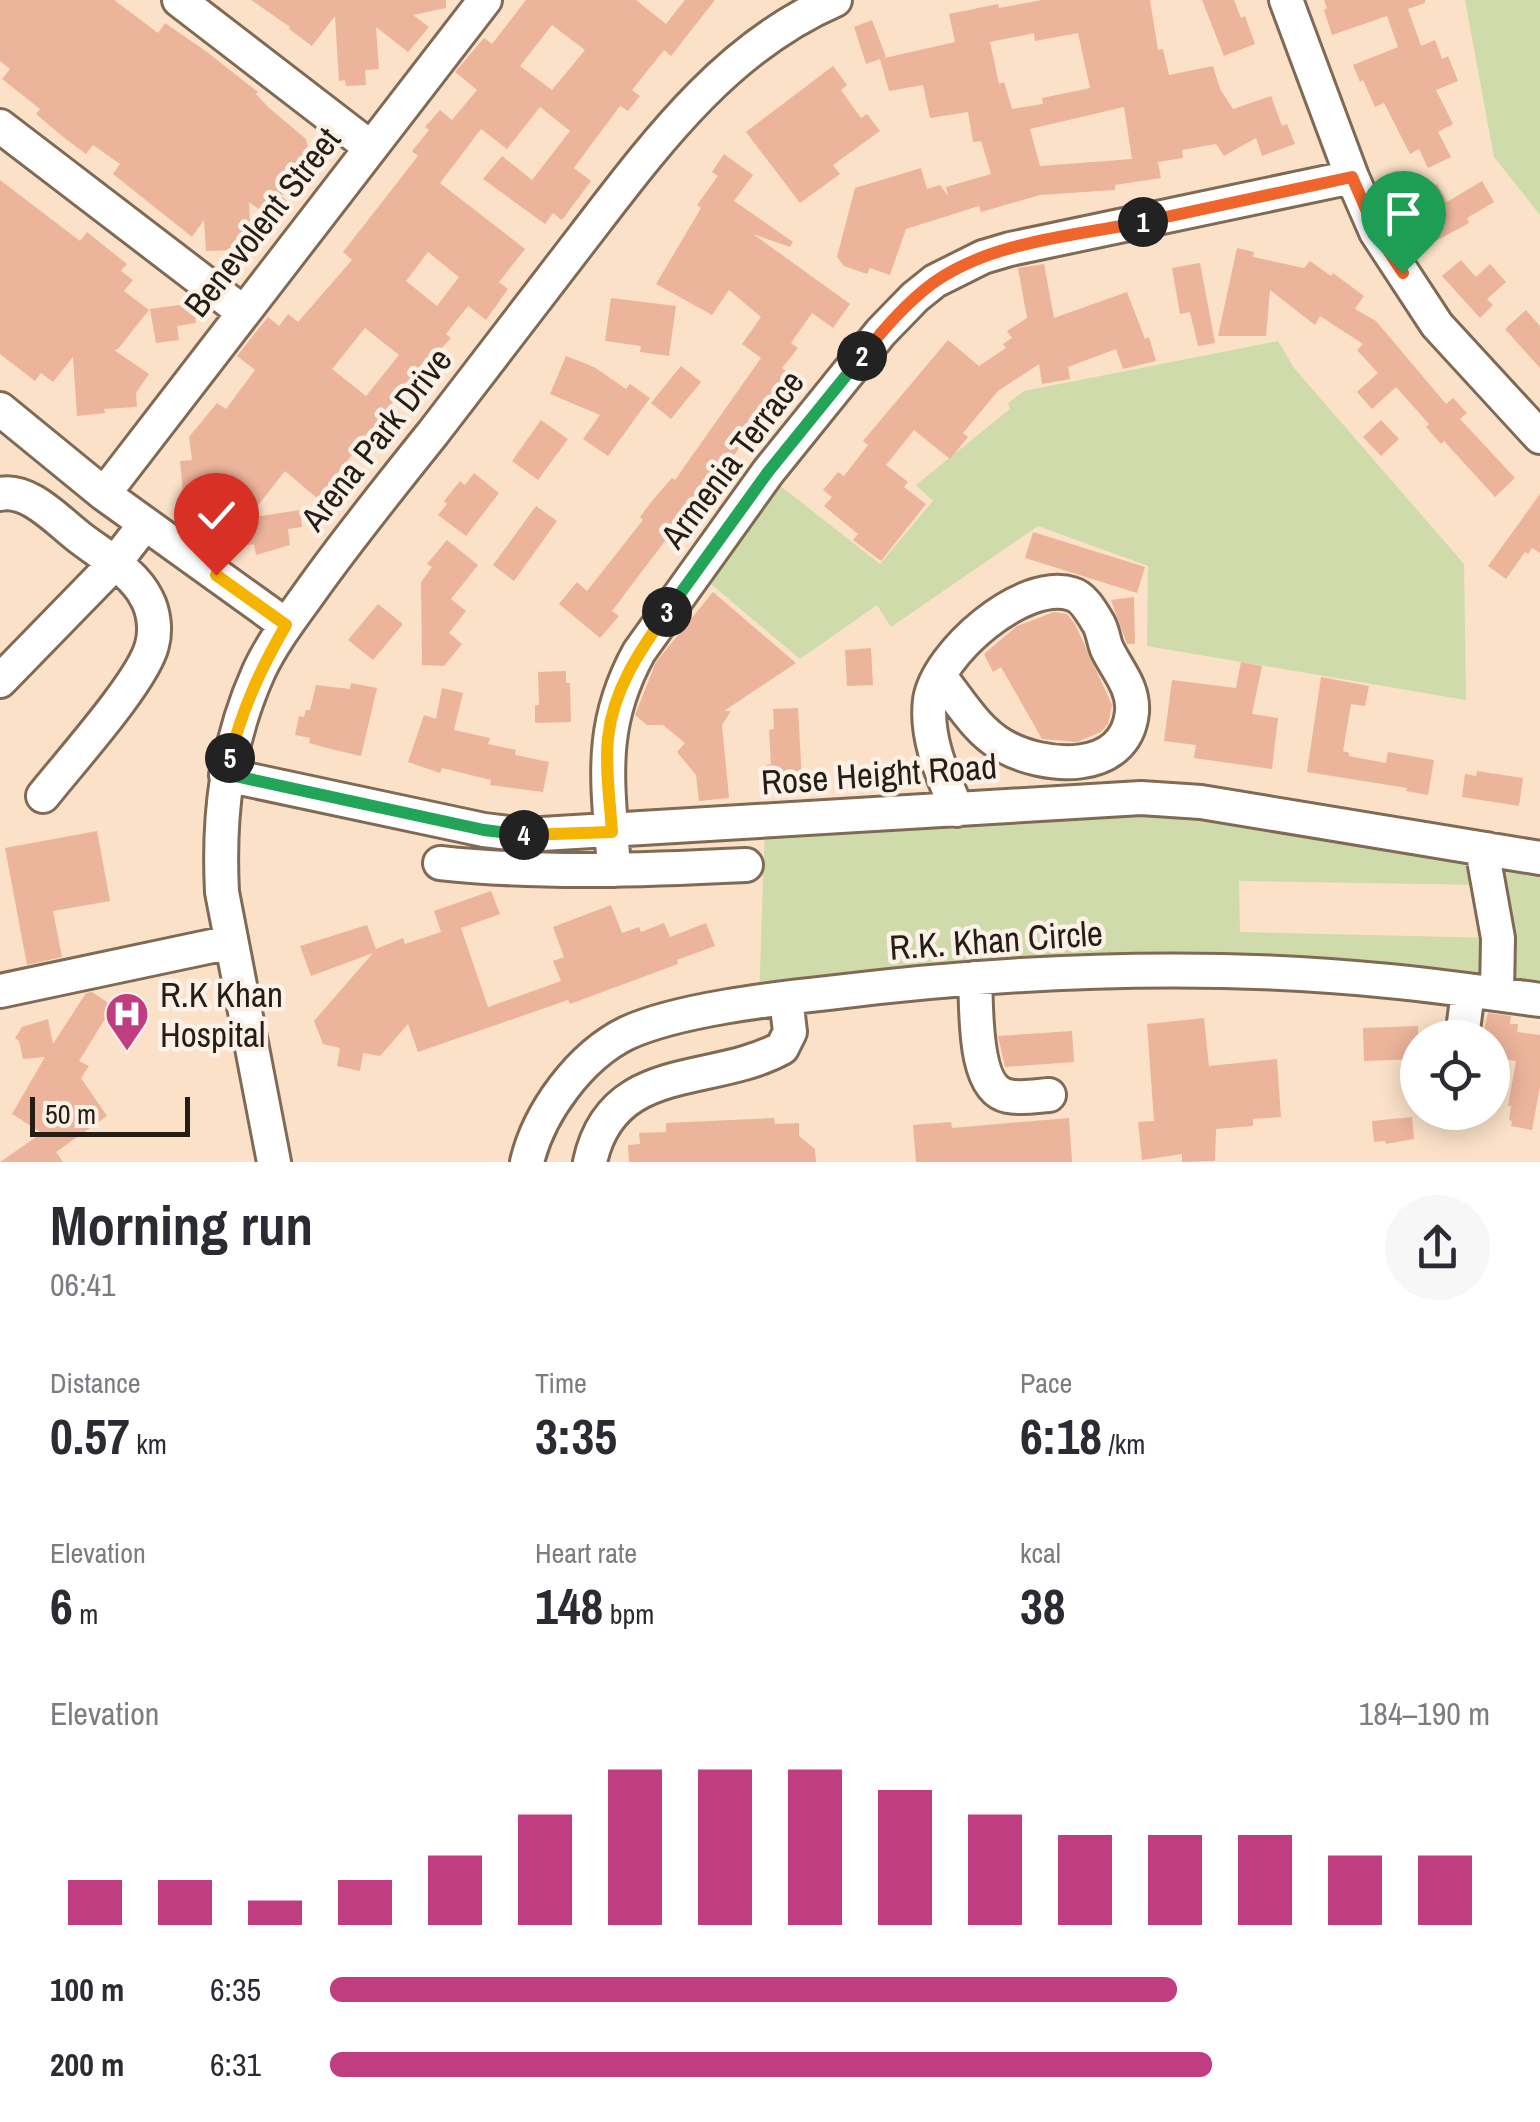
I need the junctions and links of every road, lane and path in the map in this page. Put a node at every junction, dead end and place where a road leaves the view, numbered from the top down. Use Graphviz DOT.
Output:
graph roads {
  1 [pos="178,0"];
  2 [pos="485,0"];
  3 [pos="1286,0"];
  4 [pos="816,4"];
  5 [pos="0,126"];
  6 [pos="370,147"];
  7 [pos="1352,177"];
  8 [pos="243,312"];
  9 [pos="0,409"];
  10 [pos="1540,437"];
  11 [pos="0,494"];
  12 [pos="104,494"];
  13 [pos="145,524"];
  14 [pos="114,564"];
  15 [pos="286,625"];
  16 [pos="941,678"];
  17 [pos="0,681"];
  18 [pos="226,774"];
  19 [pos="43,796"];
  20 [pos="957,810"];
  21 [pos="612,832"];
  22 [pos="1486,848"];
  23 [pos="1540,858"];
  24 [pos="440,863"];
  25 [pos="746,865"];
  26 [pos="614,870"];
  27 [pos="232,942"];
  28 [pos="975,978"];
  29 [pos="0,990"];
  30 [pos="1483,992"];
  31 [pos="786,998"];
  32 [pos="1540,1000"];
  33 [pos="0,1003"];
  34 [pos="1470,1020"];
  35 [pos="1049,1095"];
  36 [pos="274,1162"];
  37 [pos="527,1162"];
  38 [pos="590,1162"];
  1 -- 6 [label="street"];
  2 -- 6 [label="street, Benevolent Street"];
  3 -- 7 [label="street"];
  4 -- 15 [label="street, Arena Park Drive"];
  5 -- 8 [label="street"];
  6 -- 8 [label="street, Benevolent Street"];
  7 -- 10 [label="street"];
  7 -- 21 [label="street, Armenia Terrace"];
  8 -- 12 [label="street, Benevolent Street"];
  9 -- 12 [label="street"];
  11 -- 14 [label="street"];
  12 -- 13 [label="street"];
  13 -- 14 [label="street"];
  13 -- 15 [label="street"];
  14 -- 17 [label="street"];
  14 -- 19 [label="street"];
  15 -- 18 [label="street, Arena Park Drive"];
  16 -- 16 [label="street"];
  16 -- 20 [label="street"];
  18 -- 21 [label="street, Rose Height Road"];
  18 -- 27 [label="street, Arena Park Drive"];
  20 -- 21 [label="street, Rose Height Road"];
  20 -- 22 [label="street, Rose Height Road"];
  21 -- 26 [label="street, Armenia Terrace"];
  22 -- 23 [label="street, Rose Height Road"];
  22 -- 30 [label="street"];
  24 -- 26 [label="street"];
  25 -- 26 [label="street"];
  27 -- 29 [label="street"];
  27 -- 36 [label="street, Arena Park Drive"];
  28 -- 30 [label="street, R.K. Khan Circle"];
  28 -- 31 [label="street, R.K. Khan Circle"];
  28 -- 35 [label="street"];
  29 -- 33 [label="street"];
  30 -- 32 [label="street, R.K. Khan Circle"];
  30 -- 34 [label="street"];
  31 -- 37 [label="street, R.K. Khan Circle"];
  31 -- 38 [label="street"];
}
